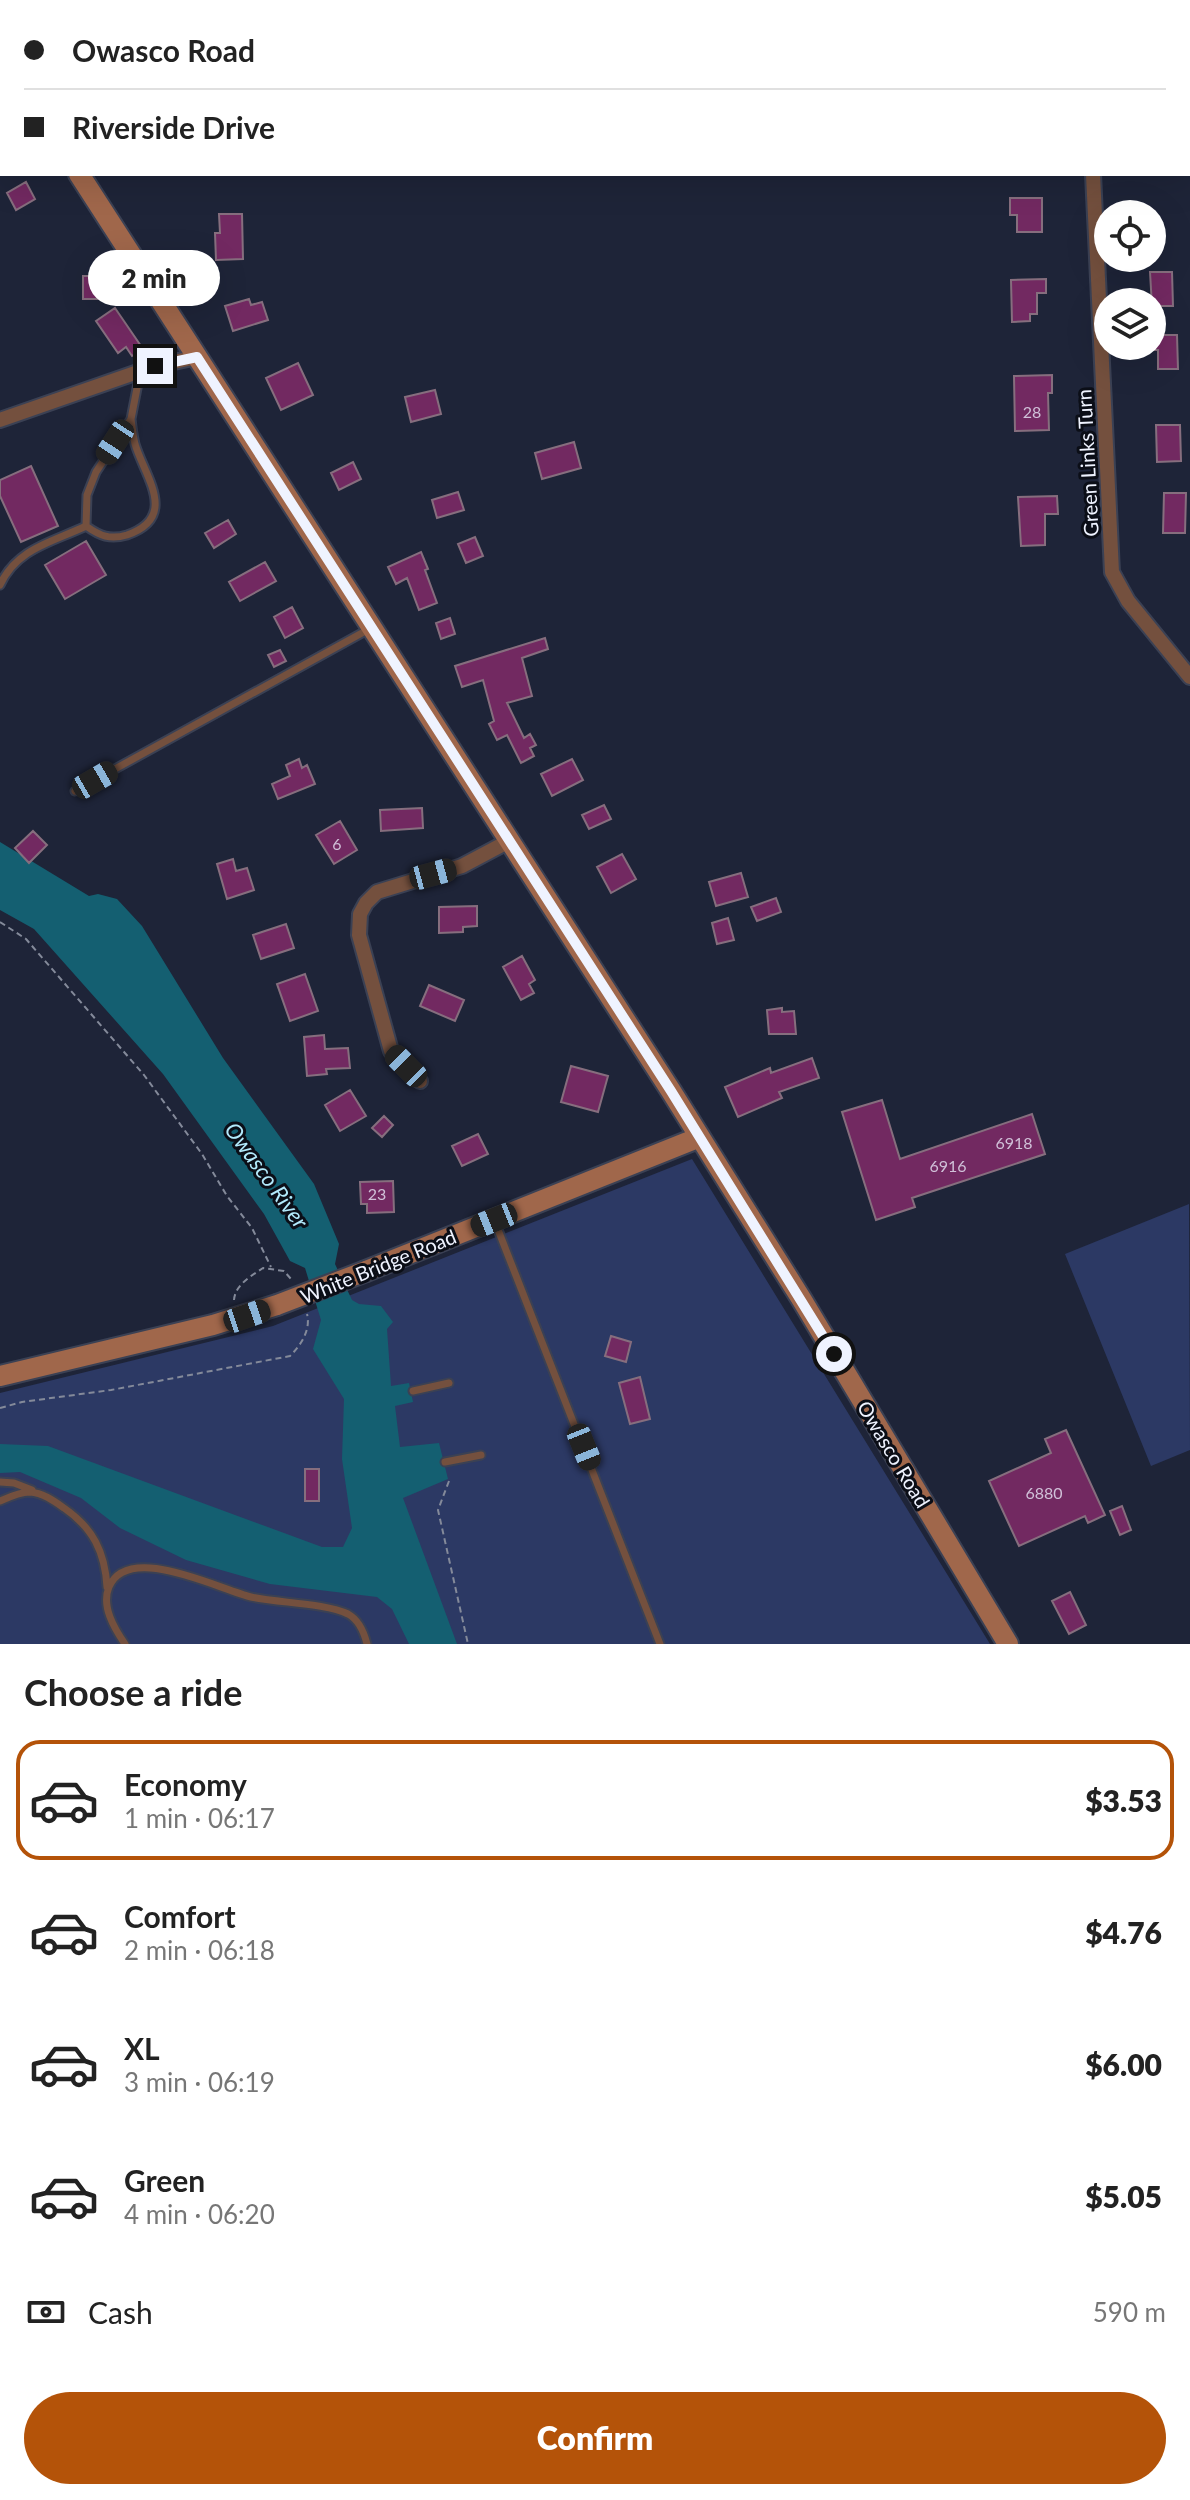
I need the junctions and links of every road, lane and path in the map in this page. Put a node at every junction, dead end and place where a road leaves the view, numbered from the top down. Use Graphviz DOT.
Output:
graph roads {
  1 [pos="80,176"];
  2 [pos="1093,176"];
  3 [pos="197,357"];
  4 [pos="140,373"];
  5 [pos="131,419"];
  6 [pos="0,420"];
  7 [pos="86,526"];
  8 [pos="1,579"];
  9 [pos="371,628"];
  10 [pos="1190,677"];
  11 [pos="75,791"];
  12 [pos="509,841"];
  13 [pos="0,922"];
  14 [pos="420,1081"];
  15 [pos="700,1137"];
  16 [pos="494,1220"];
  17 [pos="271,1268"];
  18 [pos="295,1283"];
  19 [pos="307,1312"];
  20 [pos="235,1319"];
  21 [pos="0,1376"];
  22 [pos="449,1383"];
  23 [pos="413,1391"];
  24 [pos="0,1408"];
  25 [pos="481,1455"];
  26 [pos="445,1462"];
  27 [pos="449,1481"];
  28 [pos="0,1482"];
  29 [pos="43,1495"];
  30 [pos="0,1501"];
  31 [pos="107,1593"];
  32 [pos="125,1644"];
  33 [pos="367,1644"];
  34 [pos="468,1644"];
  35 [pos="660,1644"];
  36 [pos="1008,1644"];
  1 -- 3 [label="main road, Owasco Road"];
  2 -- 10 [label="street, Green Links Turn"];
  3 -- 4 [label="street"];
  3 -- 9 [label="main road, Owasco Road"];
  4 -- 5 [label="lane"];
  4 -- 6 [label="street"];
  5 -- 7 [label="lane"];
  5 -- 7 [label="lane"];
  7 -- 8 [label="lane"];
  9 -- 11 [label="lane"];
  9 -- 12 [label="main road, Owasco Road"];
  12 -- 14 [label="street"];
  12 -- 15 [label="main road, Owasco Road"];
  13 -- 17 [label="path"];
  15 -- 16 [label="main road, White Bridge Road"];
  15 -- 36 [label="main road, Owasco Road"];
  16 -- 20 [label="main road, White Bridge Road, bridge"];
  16 -- 35 [label="lane"];
  17 -- 18 [label="path"];
  17 -- 20 [label="path"];
  19 -- 24 [label="path"];
  20 -- 21 [label="main road, White Bridge Road"];
  22 -- 23 [label="lane"];
  25 -- 26 [label="lane"];
  27 -- 34 [label="path"];
  28 -- 29 [label="lane"];
  29 -- 30 [label="lane"];
  29 -- 31 [label="lane"];
  31 -- 32 [label="lane"];
  31 -- 33 [label="lane"];
}
